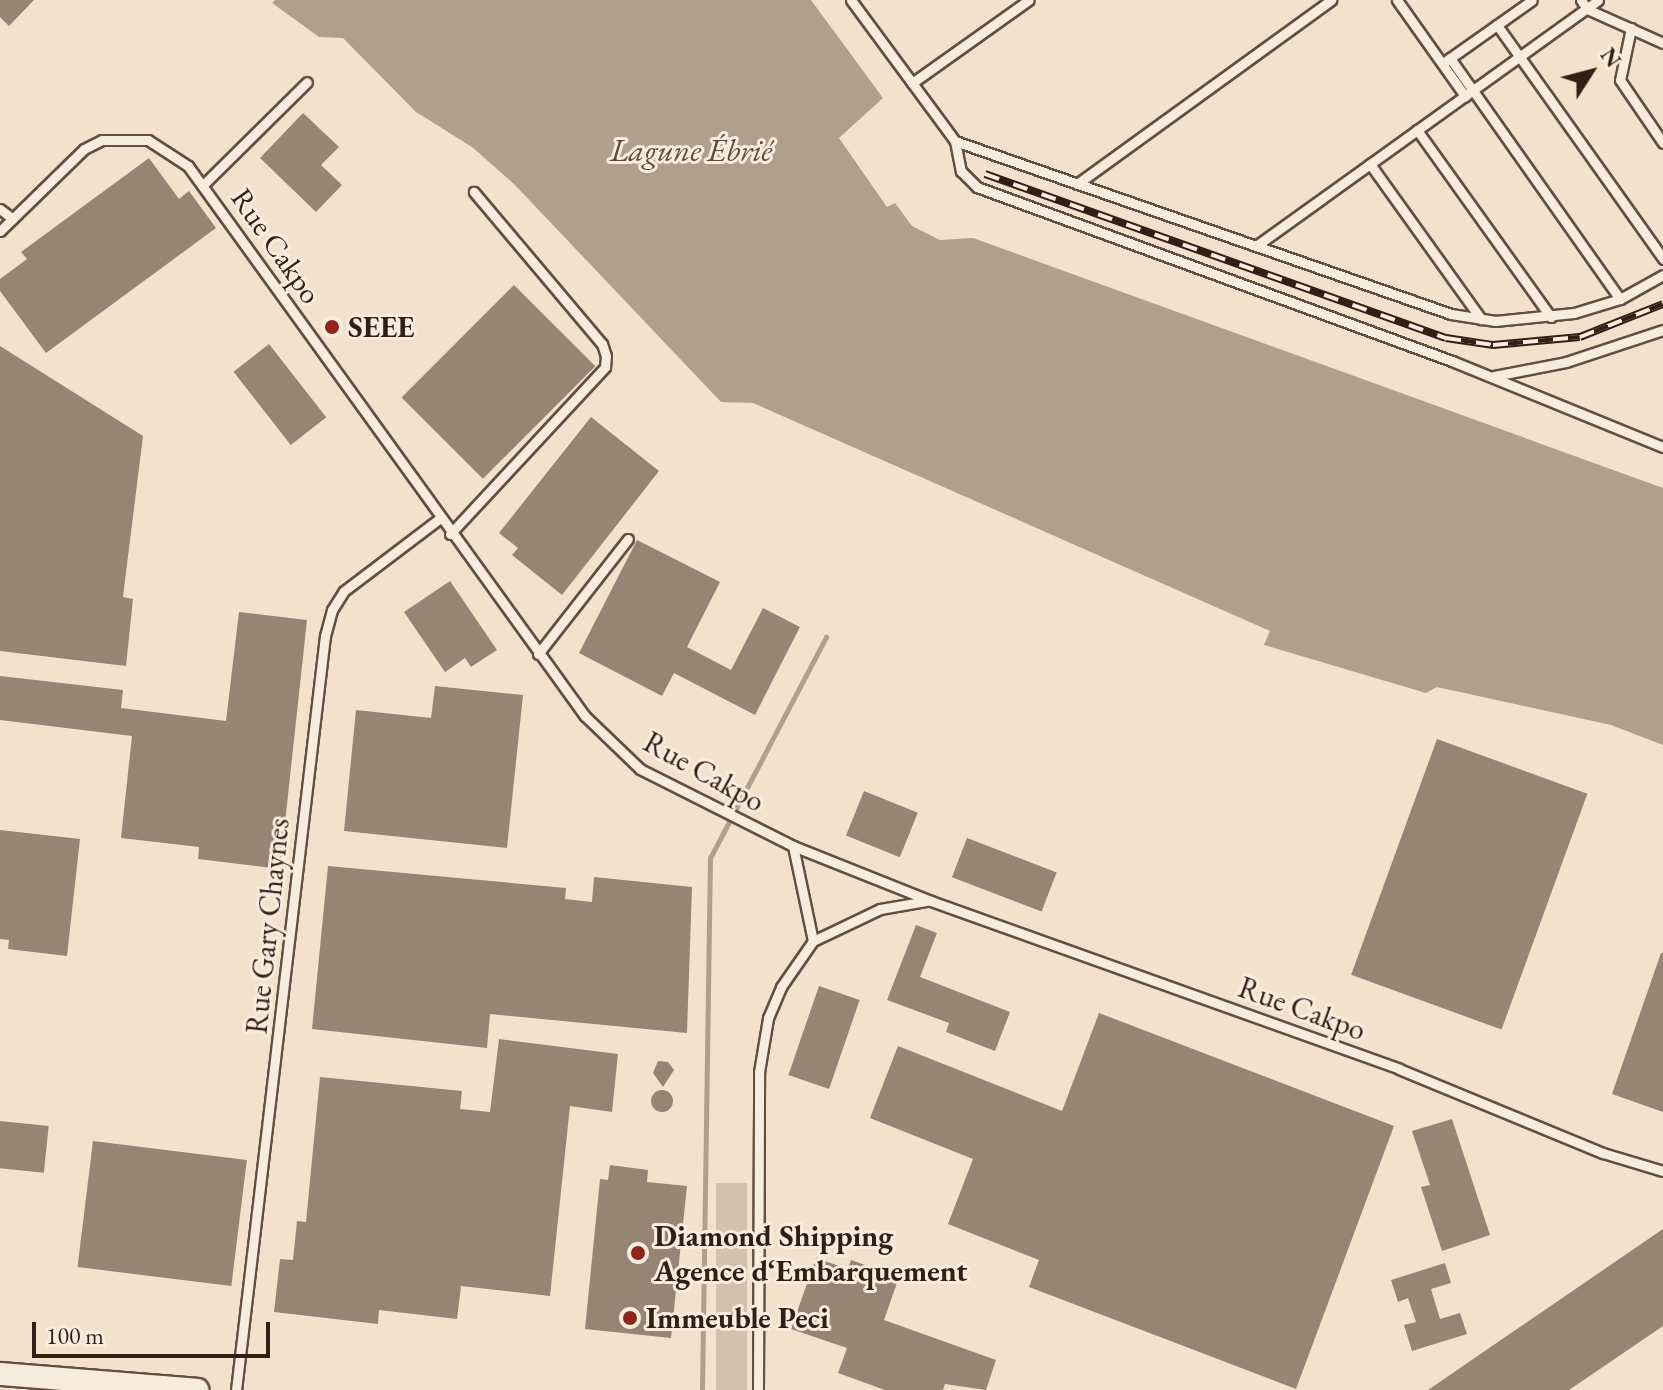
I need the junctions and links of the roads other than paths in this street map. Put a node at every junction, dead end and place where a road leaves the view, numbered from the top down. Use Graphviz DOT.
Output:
graph roads {
  1 [pos="851,0"];
  2 [pos="1029,0"];
  3 [pos="1331,0"];
  4 [pos="1397,0"];
  5 [pos="1532,0"];
  6 [pos="1598,0"];
  7 [pos="1584,4"];
  8 [pos="1497,25"];
  9 [pos="1631,28"];
  10 [pos="1663,43"];
  11 [pos="1519,57"];
  12 [pos="1446,61"];
  13 [pos="307,82"];
  14 [pos="912,83"];
  15 [pos="1469,93"];
  16 [pos="1417,130"];
  17 [pos="955,141"];
  18 [pos="1663,143"];
  19 [pos="1370,164"];
  20 [pos="1077,184"];
  21 [pos="203,185"];
  22 [pos="474,192"];
  23 [pos="0,209"];
  24 [pos="13,219"];
  25 [pos="0,231"];
  26 [pos="1256,246"];
  27 [pos="1663,259"];
  28 [pos="1663,275"];
  29 [pos="1620,299"];
  30 [pos="1551,317"];
  31 [pos="1481,319"];
  32 [pos="1663,330"];
  33 [pos="1491,376"];
  34 [pos="1663,447"];
  35 [pos="439,519"];
  36 [pos="450,534"];
  37 [pos="628,539"];
  38 [pos="538,654"];
  39 [pos="793,846"];
  40 [pos="931,901"];
  41 [pos="813,941"];
  42 [pos="1663,1171"];
  43 [pos="0,1374"];
  44 [pos="197,1390"];
  45 [pos="236,1390"];
  46 [pos="758,1390"];
  1 -- 14 [label="lane"];
  2 -- 14 [label="lane"];
  3 -- 20 [label="lane"];
  4 -- 12 [label="lane"];
  5 -- 8 [label="lane"];
  6 -- 7 [label="lane"];
  7 -- 9 [label="lane"];
  7 -- 11 [label="lane"];
  8 -- 11 [label="lane"];
  8 -- 12 [label="lane"];
  9 -- 10 [label="lane"];
  9 -- 18 [label="lane"];
  11 -- 15 [label="lane"];
  11 -- 27 [label="lane"];
  12 -- 15 [label="lane"];
  13 -- 21 [label="lane"];
  14 -- 17 [label="lane"];
  15 -- 16 [label="lane"];
  15 -- 29 [label="lane"];
  16 -- 19 [label="lane"];
  16 -- 30 [label="lane"];
  17 -- 20 [label="lane"];
  17 -- 33 [label="lane"];
  19 -- 26 [label="lane"];
  19 -- 31 [label="lane"];
  20 -- 26 [label="lane"];
  21 -- 24 [label="lane, Rue Cakpo"];
  21 -- 35 [label="lane, Rue Cakpo"];
  22 -- 36 [label="lane"];
  23 -- 24 [label="lane"];
  24 -- 25 [label="lane, Rue Cakpo"];
  26 -- 31 [label="lane"];
  28 -- 29 [label="lane"];
  29 -- 30 [label="lane"];
  30 -- 31 [label="lane"];
  32 -- 33 [label="lane"];
  33 -- 34 [label="lane"];
  35 -- 36 [label="lane, Rue Cakpo"];
  35 -- 45 [label="lane, Rue Gary Chaynes"];
  36 -- 38 [label="lane, Rue Cakpo"];
  37 -- 38 [label="lane"];
  38 -- 39 [label="lane, Rue Cakpo"];
  39 -- 40 [label="lane, Rue Cakpo"];
  39 -- 41 [label="lane"];
  40 -- 41 [label="lane"];
  40 -- 42 [label="lane, Rue Cakpo"];
  41 -- 46 [label="lane"];
  43 -- 44 [label="street"];
}
